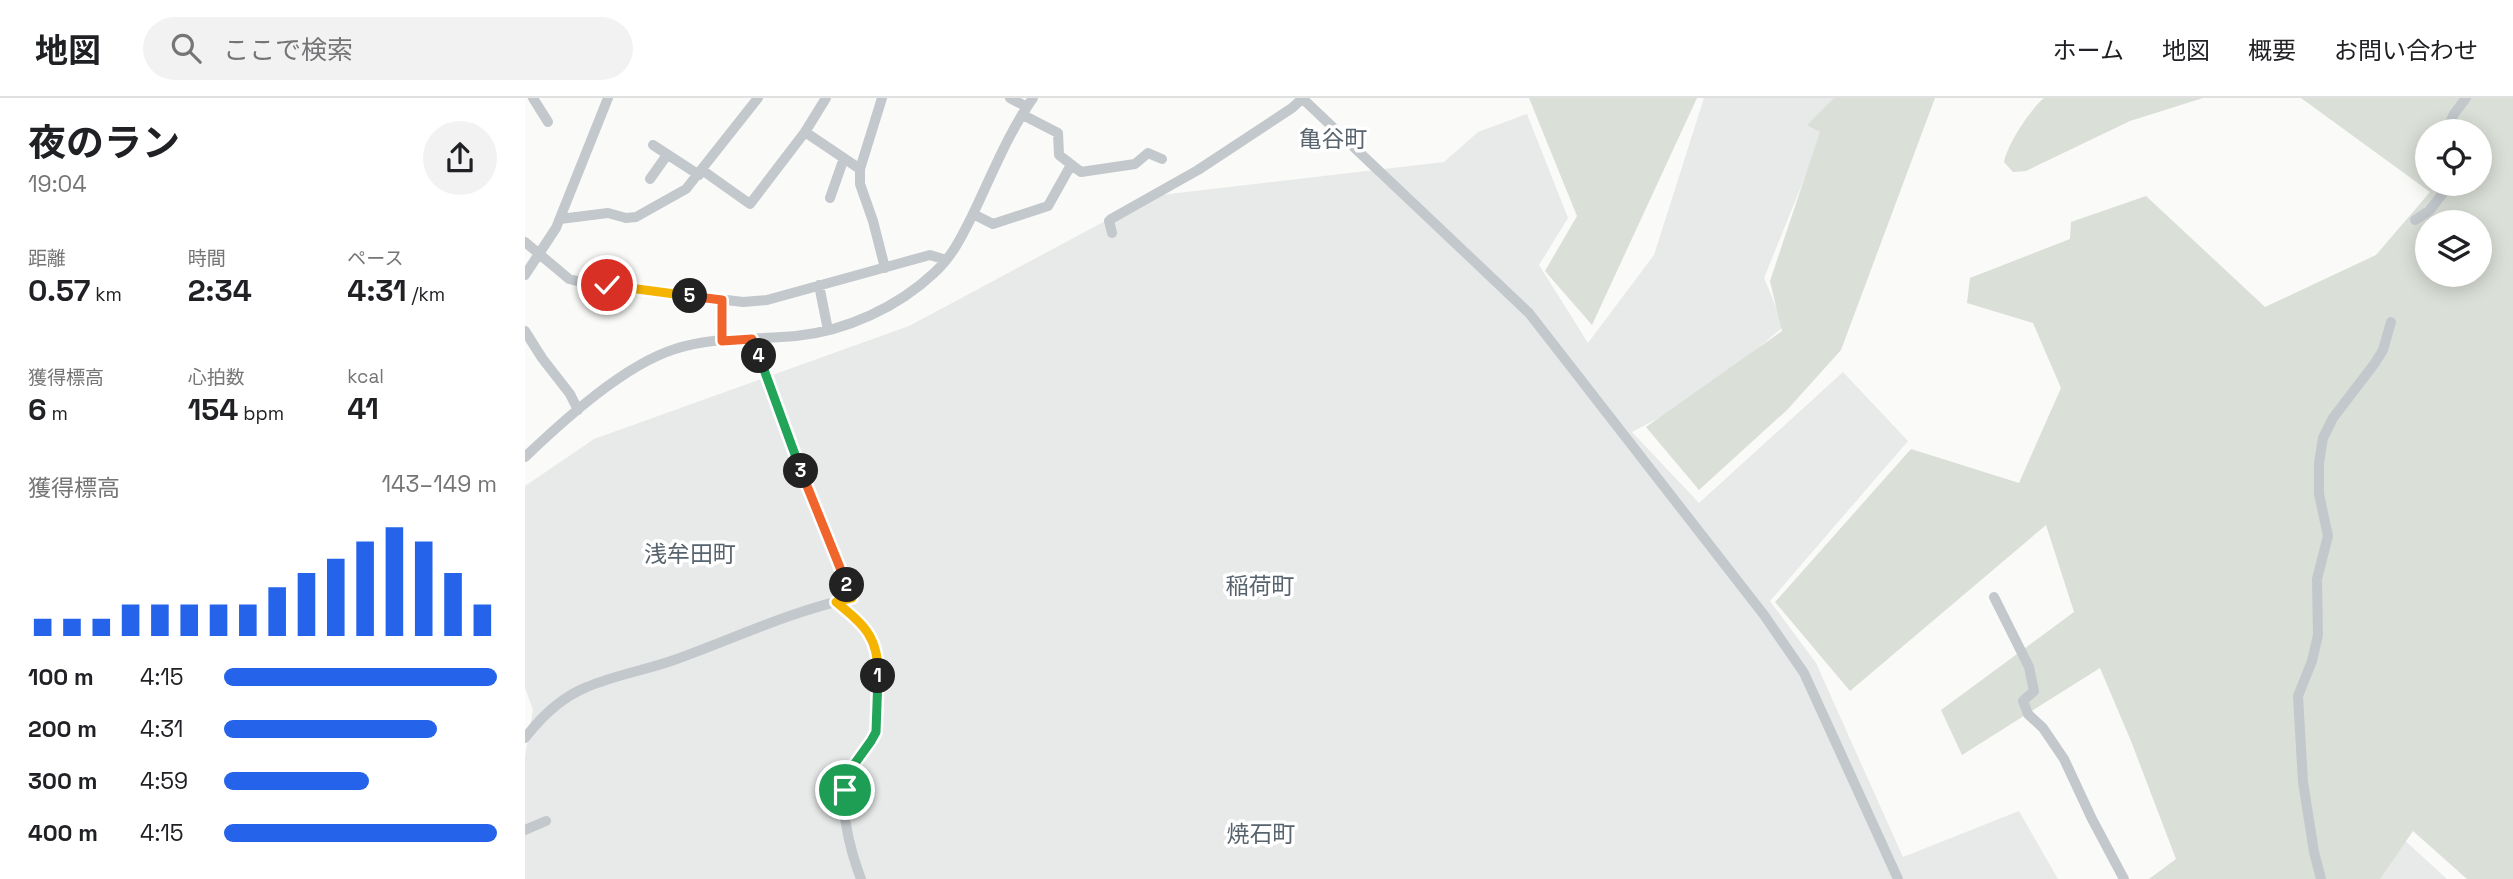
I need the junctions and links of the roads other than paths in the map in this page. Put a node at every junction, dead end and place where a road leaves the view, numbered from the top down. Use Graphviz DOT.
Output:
graph roads {
  1 [pos="533,98"];
  2 [pos="608,98"];
  3 [pos="758,98"];
  4 [pos="826,98"];
  5 [pos="882,98"];
  6 [pos="1010,98"];
  7 [pos="1303,98"];
  8 [pos="2466,98"];
  9 [pos="1028,107"];
  10 [pos="2452,119"];
  11 [pos="548,122"];
  12 [pos="805,132"];
  13 [pos="653,145"];
  14 [pos="667,155"];
  15 [pos="843,158"];
  16 [pos="1162,159"];
  17 [pos="1071,165"];
  18 [pos="860,169"];
  19 [pos="700,173"];
  20 [pos="650,179"];
  21 [pos="2441,196"];
  22 [pos="831,198"];
  23 [pos="2430,210"];
  24 [pos="973,214"];
  25 [pos="560,219"];
  26 [pos="1112,233"];
  27 [pos="525,242"];
  28 [pos="539,253"];
  29 [pos="946,260"];
  30 [pos="884,268"];
  31 [pos="525,275"];
  32 [pos="819,285"];
  33 [pos="722,300"];
  34 [pos="2391,322"];
  35 [pos="828,330"];
  36 [pos="525,331"];
  37 [pos="752,339"];
  38 [pos="722,341"];
  39 [pos="578,410"];
  40 [pos="525,457"];
  41 [pos="1994,597"];
  42 [pos="836,602"];
  43 [pos="525,738"];
  44 [pos="545,821"];
  45 [pos="525,830"];
  46 [pos="861,879"];
  47 [pos="1898,879"];
  48 [pos="2124,879"];
  49 [pos="2321,879"];
  1 -- 11 [label="street"];
  2 -- 25 [label="street"];
  3 -- 19 [label="street"];
  4 -- 12 [label="street"];
  5 -- 18 [label="street"];
  6 -- 9 [label="street"];
  7 -- 26 [label="street"];
  7 -- 47 [label="street"];
  8 -- 10 [label="street"];
  9 -- 17 [label="street"];
  9 -- 24 [label="street"];
  12 -- 15 [label="street"];
  12 -- 19 [label="street"];
  13 -- 14 [label="street"];
  14 -- 19 [label="street"];
  14 -- 20 [label="street"];
  15 -- 18 [label="street"];
  15 -- 22 [label="street"];
  16 -- 17 [label="street"];
  17 -- 24 [label="street"];
  18 -- 30 [label="street"];
  19 -- 25 [label="street"];
  21 -- 23 [label="street"];
  24 -- 29 [label="street"];
  25 -- 28 [label="street"];
  27 -- 28 [label="street"];
  28 -- 31 [label="street"];
  28 -- 33 [label="street"];
  29 -- 30 [label="street"];
  29 -- 35 [label="street"];
  30 -- 32 [label="street"];
  32 -- 33 [label="street"];
  32 -- 35 [label="street"];
  33 -- 38 [label="street"];
  34 -- 49 [label="street"];
  35 -- 37 [label="street"];
  36 -- 39 [label="street"];
  37 -- 38 [label="street"];
  37 -- 42 [label="street"];
  38 -- 39 [label="street"];
  39 -- 40 [label="street"];
  41 -- 48 [label="street"];
  42 -- 43 [label="street"];
  42 -- 46 [label="street"];
  44 -- 45 [label="street"];
}
